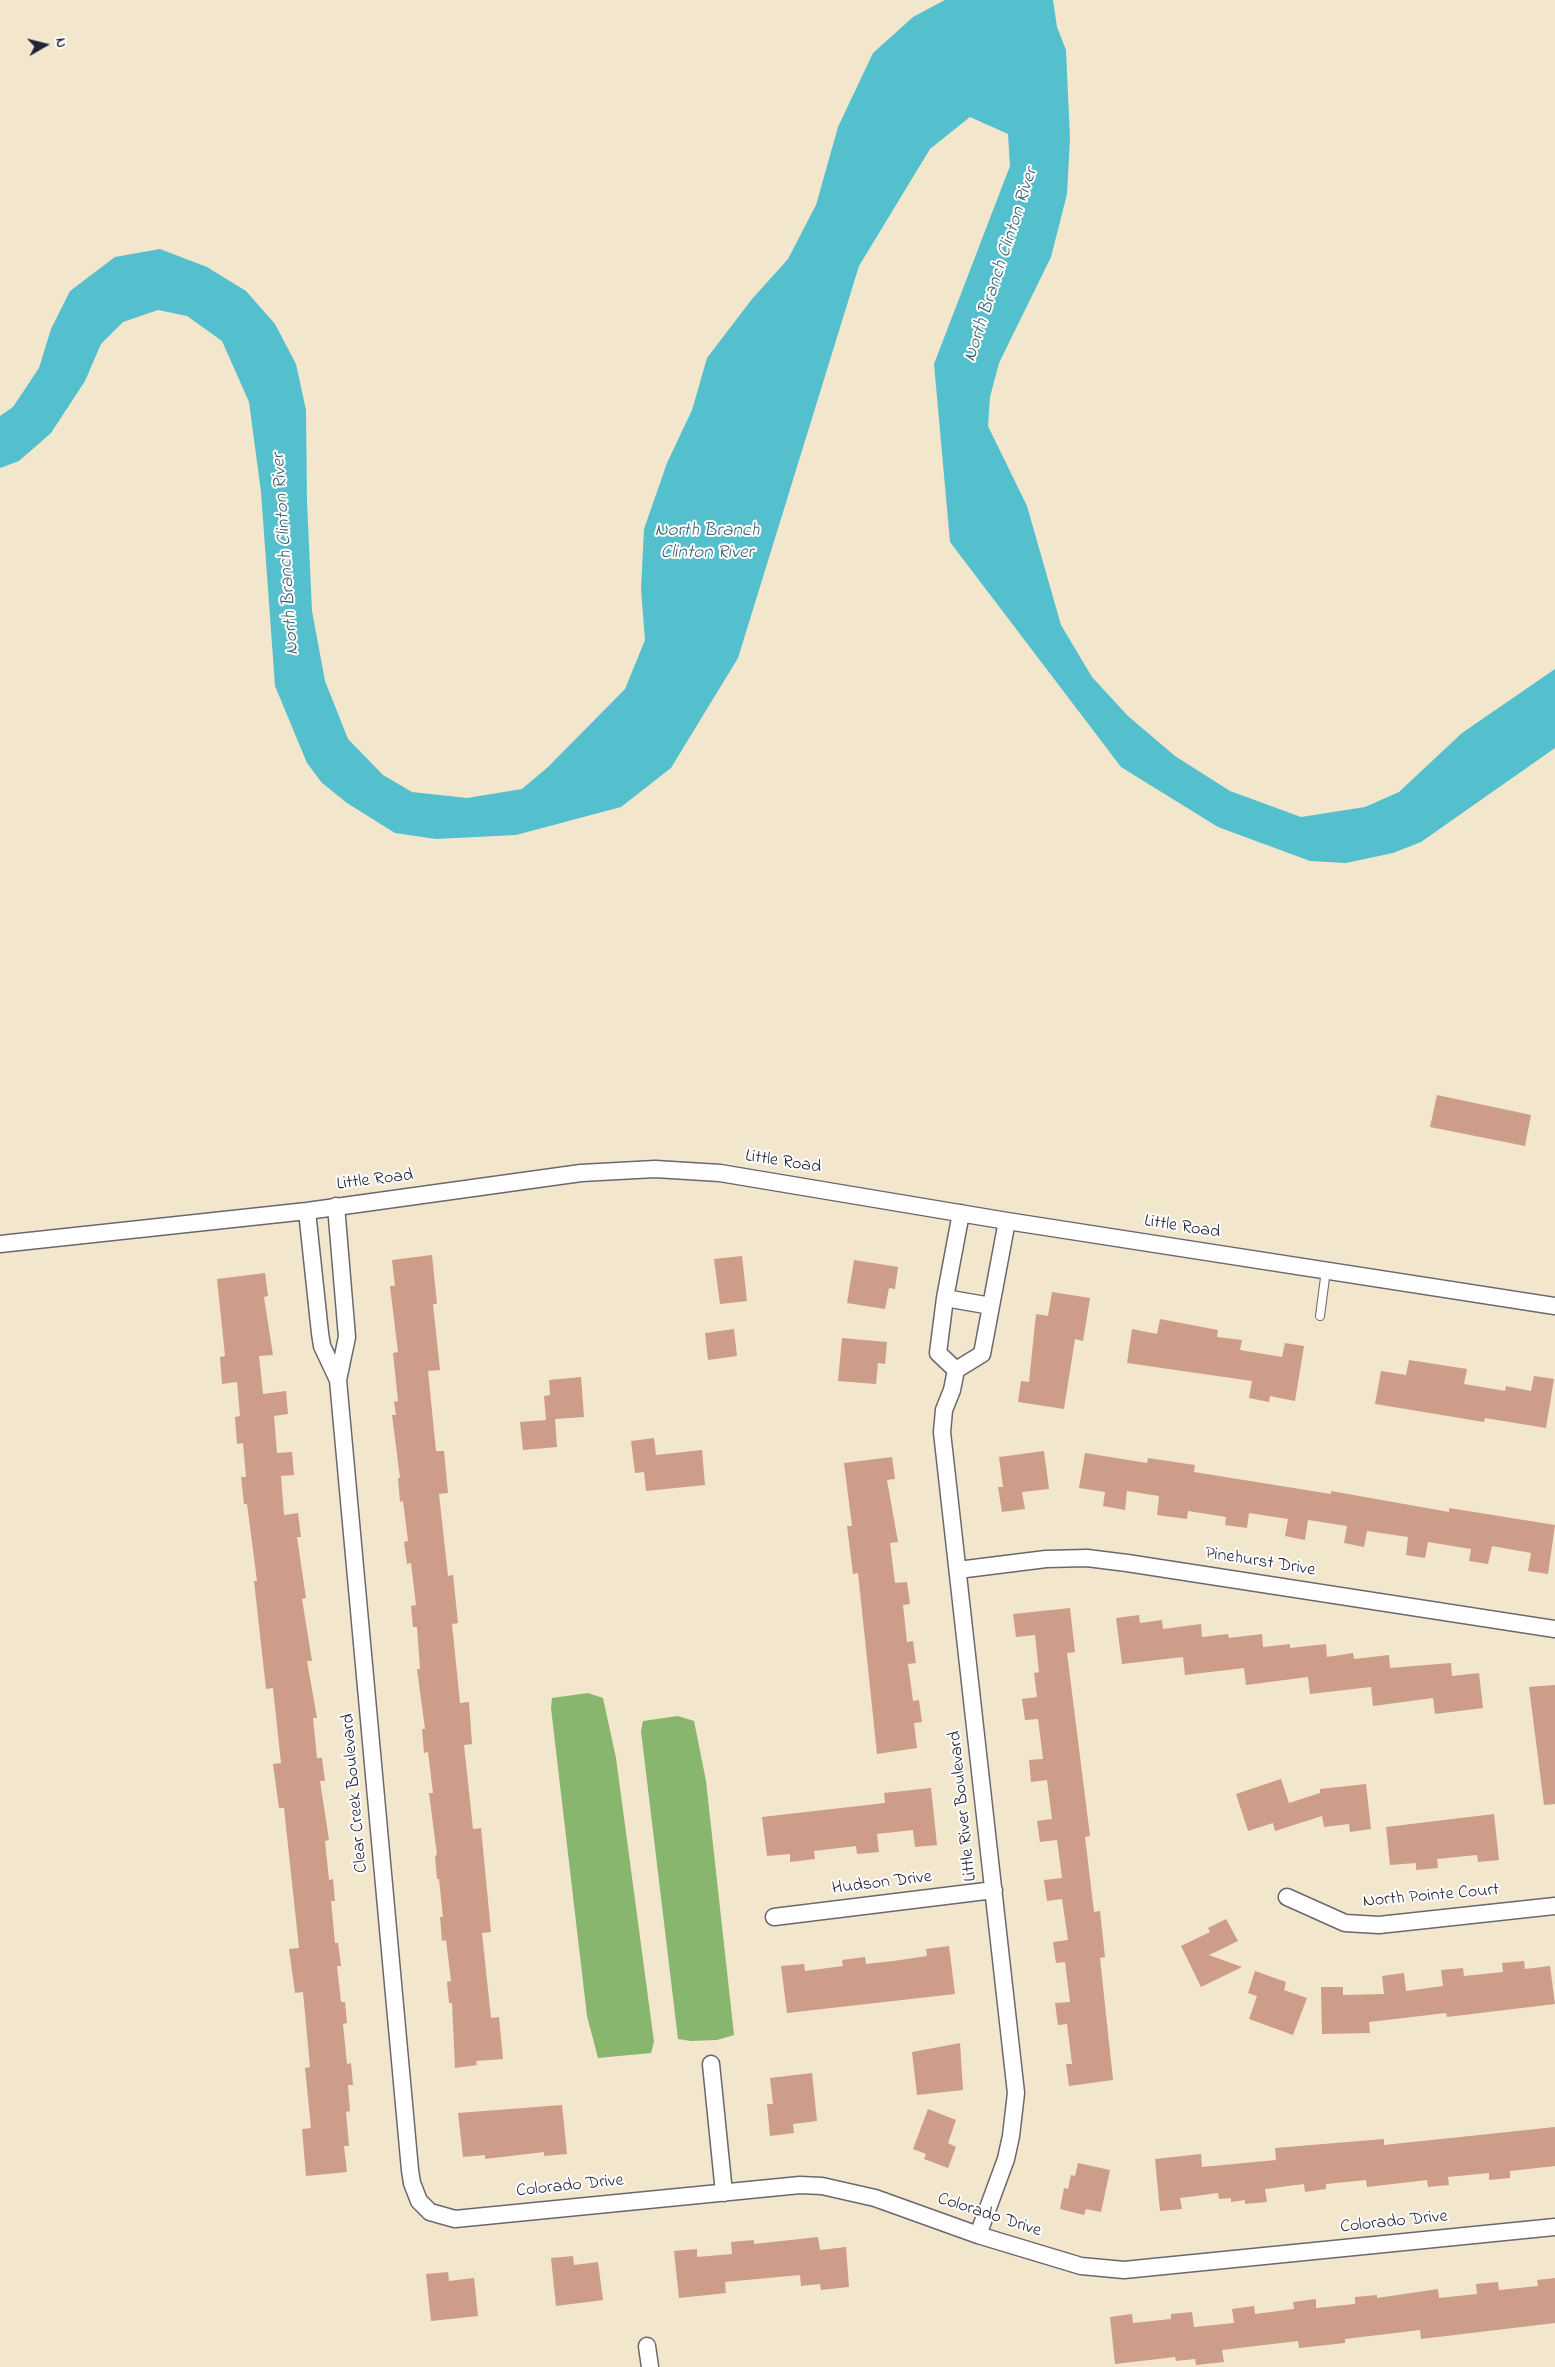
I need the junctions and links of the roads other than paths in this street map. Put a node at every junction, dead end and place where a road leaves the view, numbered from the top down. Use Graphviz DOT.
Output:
graph roads {
  1 [pos="336,1206"];
  2 [pos="306,1210"];
  3 [pos="961,1213"];
  4 [pos="1007,1221"];
  5 [pos="0,1244"];
  6 [pos="1326,1270"];
  7 [pos="341,1284"];
  8 [pos="315,1287"];
  9 [pos="945,1298"];
  10 [pos="991,1306"];
  11 [pos="1555,1306"];
  12 [pos="1320,1316"];
  13 [pos="956,1370"];
  14 [pos="338,1380"];
  15 [pos="958,1570"];
  16 [pos="1555,1630"];
  17 [pos="994,1890"];
  18 [pos="1287,1897"];
  19 [pos="1555,1906"];
  20 [pos="774,1917"];
  21 [pos="711,2064"];
  22 [pos="724,2193"];
  23 [pos="419,2201"];
  24 [pos="1555,2227"];
  25 [pos="978,2235"];
  26 [pos="647,2346"];
  27 [pos="650,2367"];
  1 -- 2 [label="street, Little Road"];
  1 -- 3 [label="street, Little Road"];
  1 -- 7 [label="street, Clear Creek Boulevard"];
  2 -- 5 [label="street, Little Road"];
  2 -- 8 [label="street, Clear Creek Boulevard"];
  3 -- 4 [label="street, Little Road"];
  3 -- 9 [label="street"];
  4 -- 6 [label="street, Little Road"];
  4 -- 10 [label="street"];
  6 -- 11 [label="street, Little Road"];
  6 -- 12 [label="lane"];
  7 -- 8 [label="street"];
  7 -- 14 [label="street, Clear Creek Boulevard"];
  8 -- 14 [label="street, Clear Creek Boulevard"];
  9 -- 10 [label="street"];
  9 -- 13 [label="street"];
  10 -- 13 [label="street"];
  13 -- 15 [label="street, Little River Boulevard"];
  14 -- 23 [label="street, Clear Creek Boulevard"];
  15 -- 16 [label="street, Pinehurst Drive"];
  15 -- 17 [label="street, Little River Boulevard"];
  17 -- 20 [label="street, Hudson Drive"];
  17 -- 25 [label="street, Little River Boulevard"];
  18 -- 19 [label="street, North Pointe Court"];
  21 -- 22 [label="street"];
  22 -- 23 [label="street, Colorado Drive"];
  22 -- 25 [label="street, Colorado Drive"];
  24 -- 25 [label="street, Colorado Drive"];
  26 -- 27 [label="street"];
}
